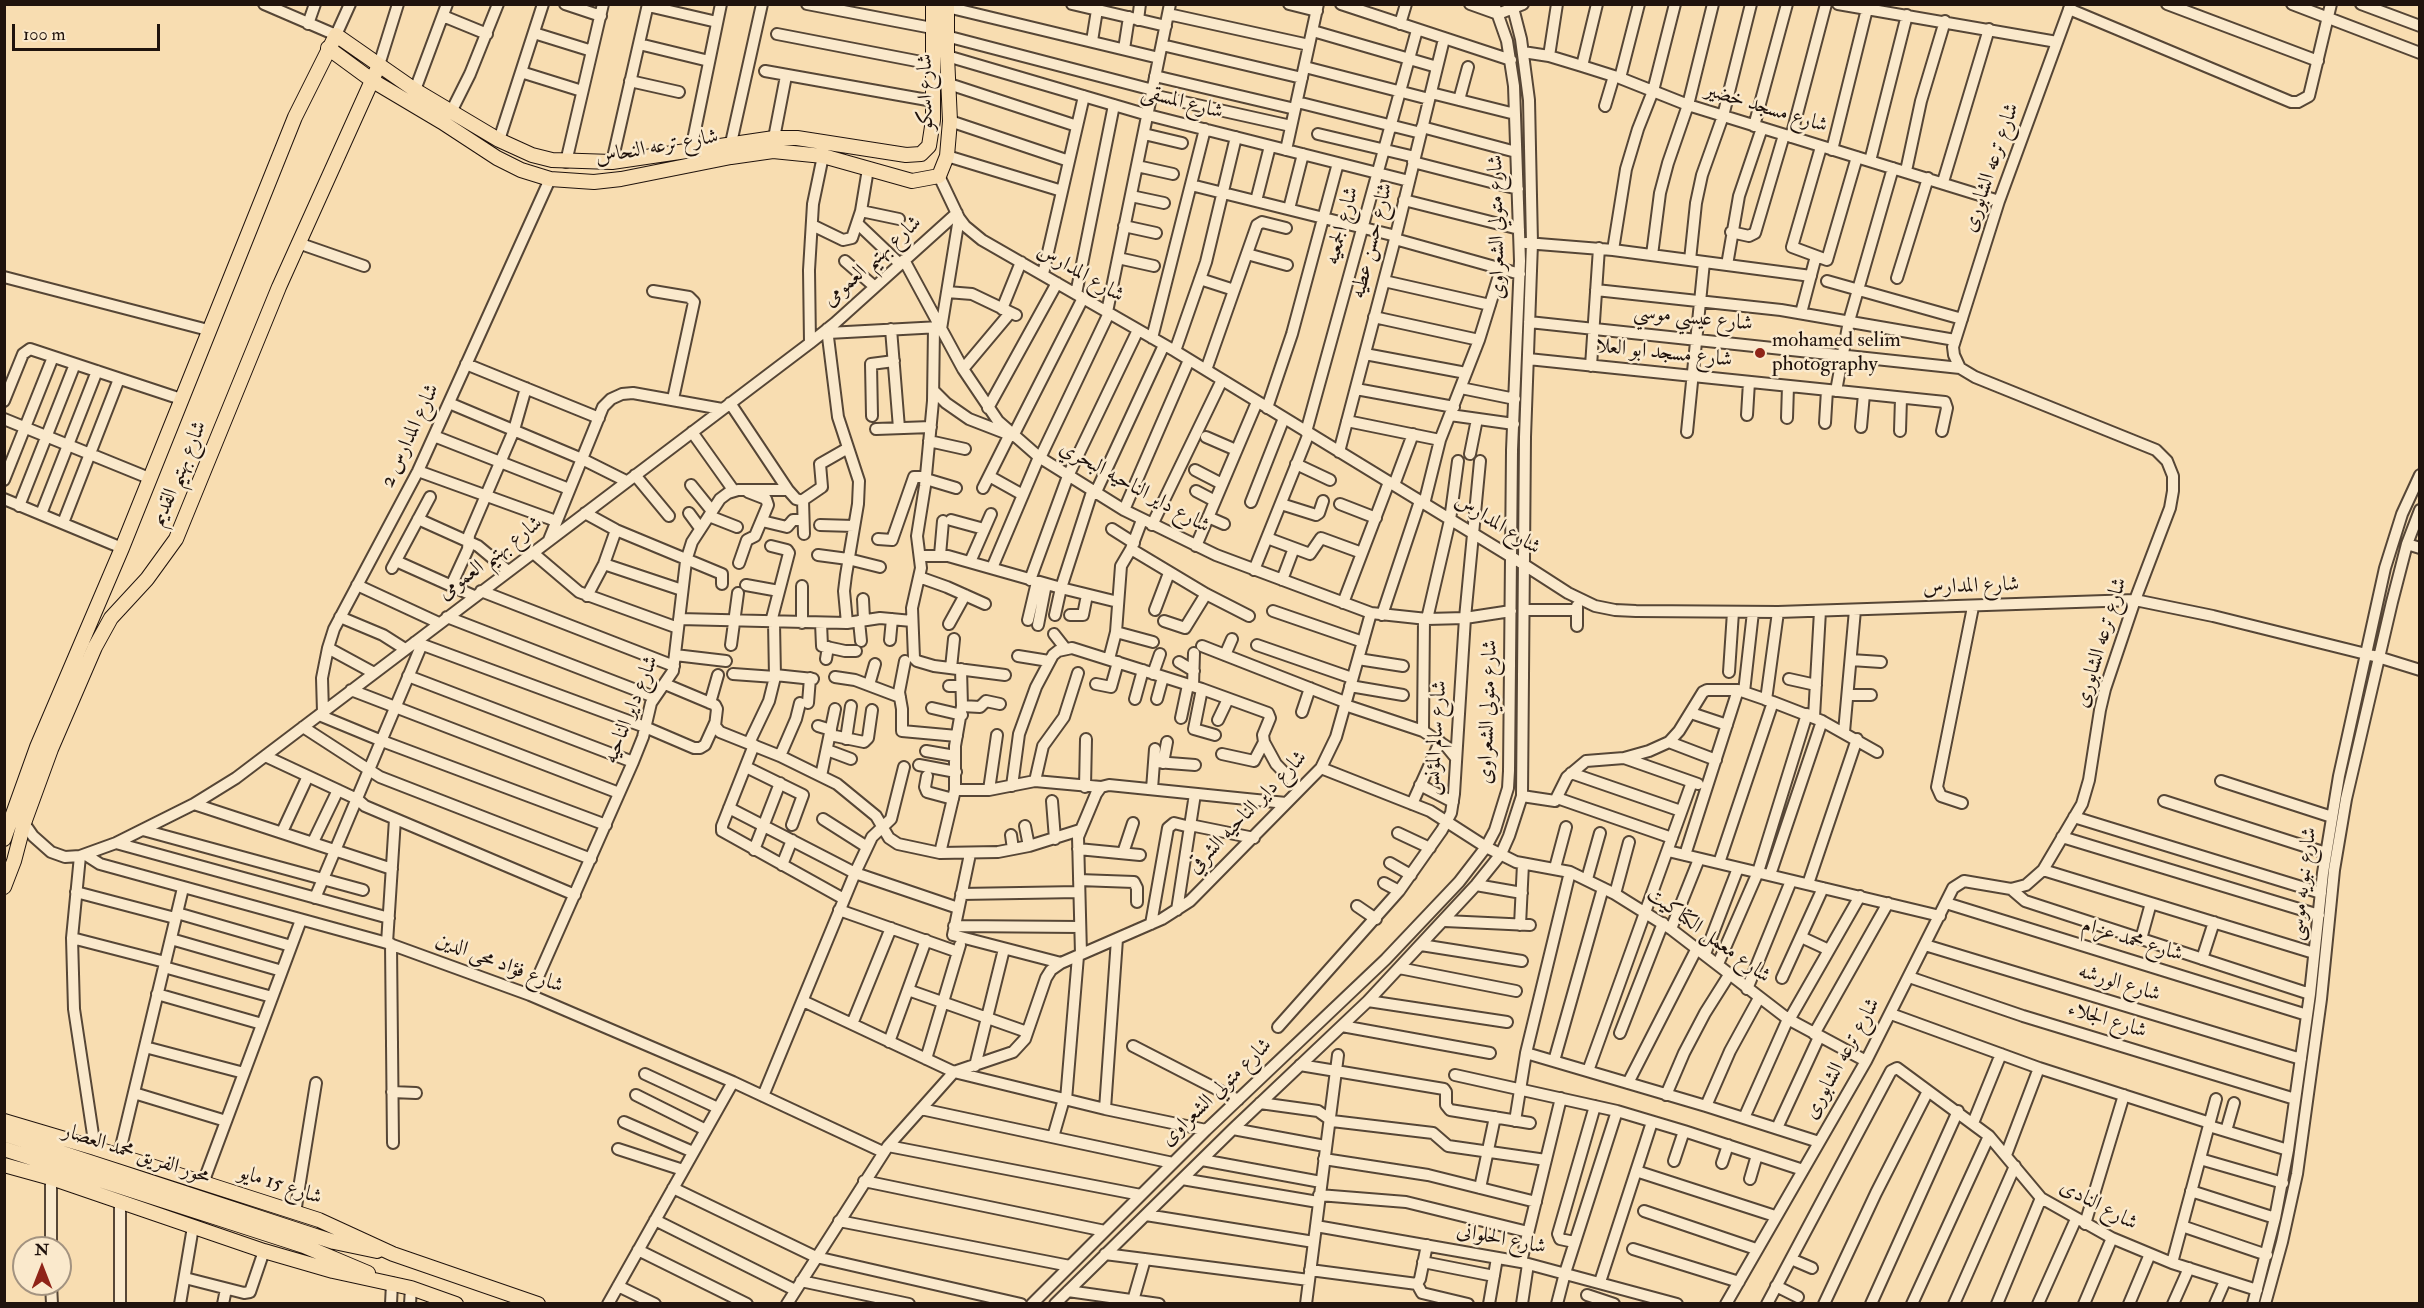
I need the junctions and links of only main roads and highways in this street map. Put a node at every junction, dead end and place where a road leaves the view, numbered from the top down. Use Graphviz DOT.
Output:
graph roads {
  1 [pos="933,4"];
  2 [pos="947,6"];
  3 [pos="332,42"];
  4 [pos="379,65"];
  5 [pos="373,81"];
  6 [pos="929,146"];
  7 [pos="594,162"];
  8 [pos="939,176"];
  9 [pos="594,182"];
  10 [pos="4,839"];
  11 [pos="4,887"];
  12 [pos="4,1121"];
  13 [pos="4,1134"];
  14 [pos="4,1149"];
  15 [pos="4,1165"];
  16 [pos="393,1254"];
  17 [pos="387,1282"];
  18 [pos="456,1304"];
  19 [pos="538,1304"];
  1 -- 6 [label="main road, شارع اسكو"];
  2 -- 8 [label="main road, شارع اسكو"];
  3 -- 4 [label="main road, شارع ترعه النحاس"];
  3 -- 5 [label="main road, شارع ترعه النحاس"];
  3 -- 10 [label="main road, شارع بهتيم القديم"];
  4 -- 5 [label="main road, شارع بهتيم القديم"];
  4 -- 7 [label="main road, شارع ترعه النحاس"];
  5 -- 9 [label="main road, شارع ترعه النحاس"];
  5 -- 11 [label="main road, شارع بهتيم القديم"];
  6 -- 7 [label="main road, شارع ترعه النحاس"];
  7 -- 9 [label="main road"];
  8 -- 9 [label="main road, شارع ترعه النحاس"];
  12 -- 16 [label="main road, شارع 15 مايو"];
  13 -- 16 [label="main road, محور الفريق محمد العصار"];
  14 -- 17 [label="main road, محور الفريق محمد العصار"];
  15 -- 17 [label="main road"];
  16 -- 19 [label="main road, شارع 15 مايو"];
  17 -- 18 [label="main road"];
}
